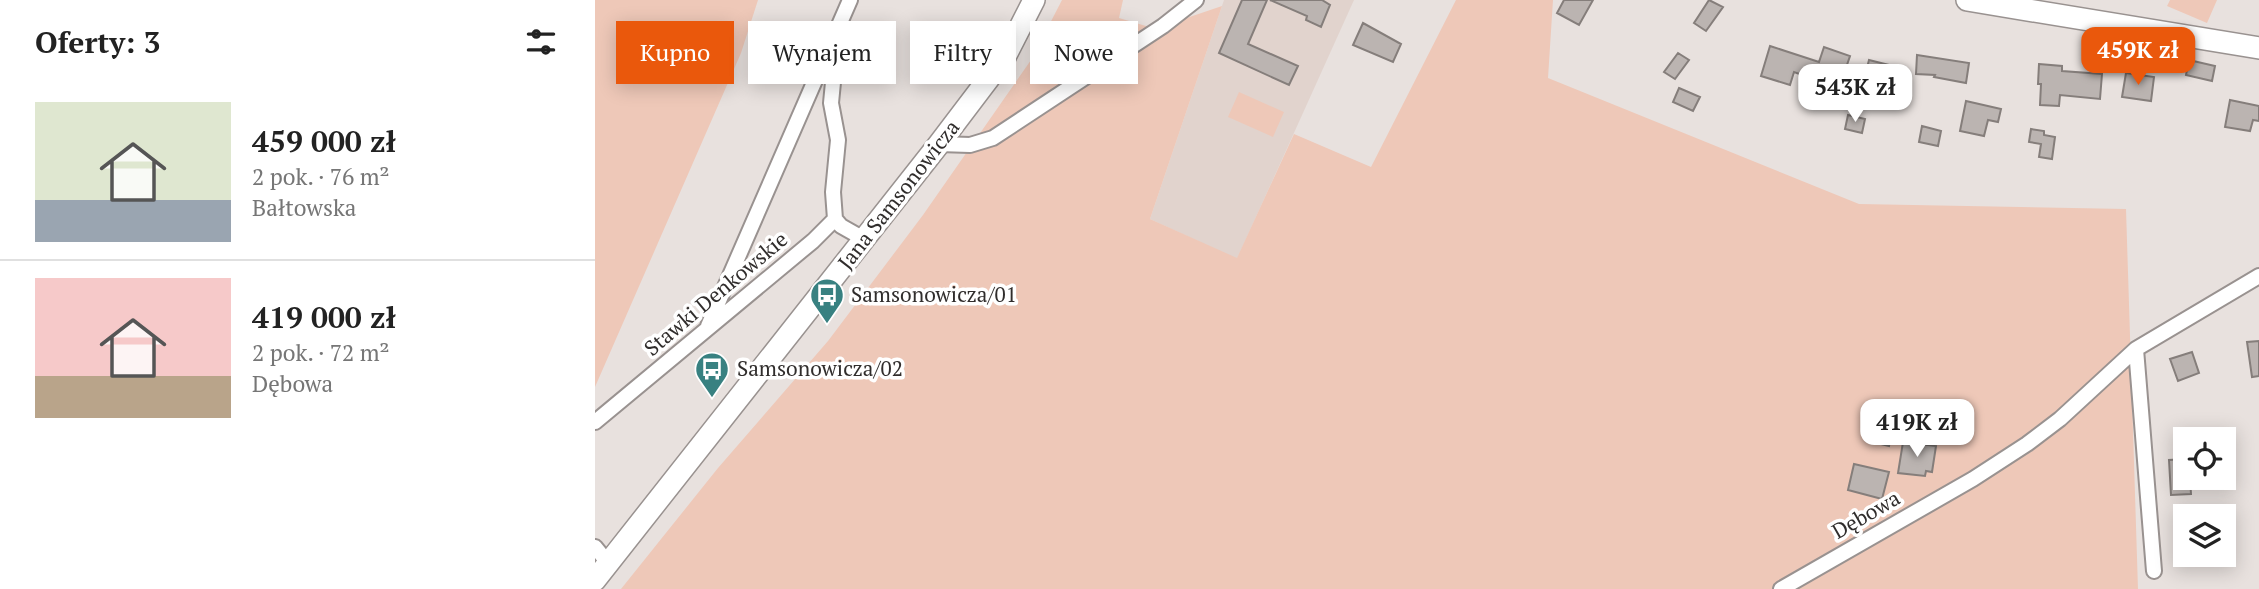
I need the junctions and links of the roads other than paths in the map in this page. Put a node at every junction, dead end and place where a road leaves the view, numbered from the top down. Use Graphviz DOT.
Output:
graph roads {
  1 [pos="850,0"];
  2 [pos="1034,0"];
  3 [pos="1196,0"];
  4 [pos="1966,0"];
  5 [pos="843,21"];
  6 [pos="2259,48"];
  7 [pos="813,84"];
  8 [pos="833,84"];
  9 [pos="939,144"];
  10 [pos="835,219"];
  11 [pos="864,239"];
  12 [pos="2259,276"];
  13 [pos="708,326"];
  14 [pos="2136,349"];
  15 [pos="595,422"];
  16 [pos="599,563"];
  17 [pos="2154,571"];
  18 [pos="1781,589"];
  1 -- 5 [label="street"];
  2 -- 9 [label="main road, Jana Samsonowicza"];
  3 -- 9 [label="street"];
  4 -- 6 [label="main road"];
  7 -- 13 [label="street"];
  8 -- 10 [label="street"];
  9 -- 11 [label="main road, Jana Samsonowicza"];
  10 -- 11 [label="street"];
  10 -- 13 [label="street, Stawki Denkowskie"];
  11 -- 16 [label="main road, Jana Samsonowicza"];
  12 -- 14 [label="street, Dębowa"];
  13 -- 15 [label="street, Stawki Denkowskie"];
  14 -- 17 [label="street"];
  14 -- 18 [label="street, Dębowa"];
}
